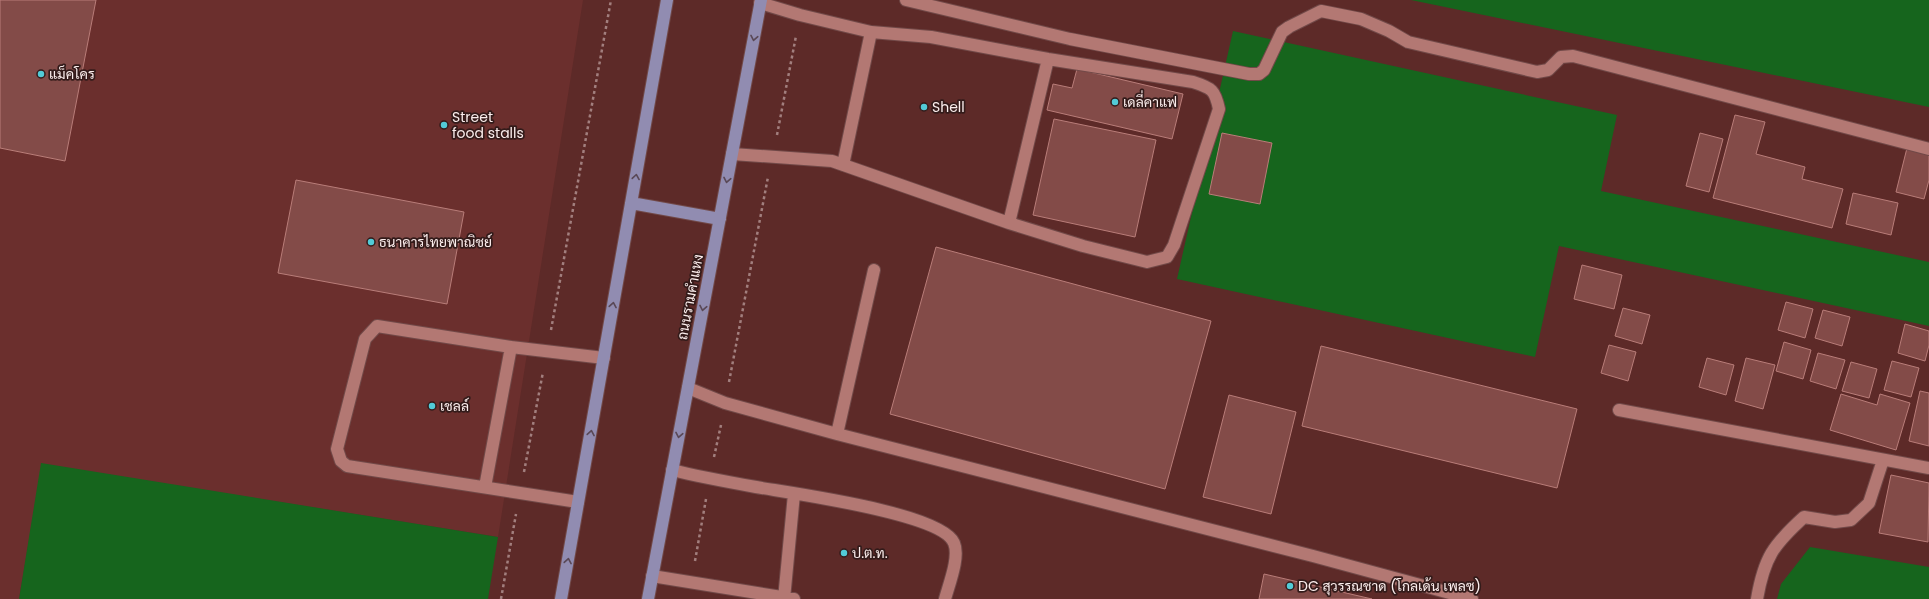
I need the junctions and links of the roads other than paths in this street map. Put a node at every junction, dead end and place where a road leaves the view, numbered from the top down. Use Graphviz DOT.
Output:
graph roads {
  1 [pos="667,0"];
  2 [pos="906,0"];
  3 [pos="760,2"];
  4 [pos="1322,5"];
  5 [pos="871,32"];
  6 [pos="1048,59"];
  7 [pos="1929,149"];
  8 [pos="732,154"];
  9 [pos="843,165"];
  10 [pos="631,203"];
  11 [pos="720,219"];
  12 [pos="1009,223"];
  13 [pos="874,270"];
  14 [pos="511,347"];
  15 [pos="604,358"];
  16 [pos="688,388"];
  17 [pos="1619,410"];
  18 [pos="837,434"];
  19 [pos="1883,460"];
  20 [pos="1929,468"];
  21 [pos="672,470"];
  22 [pos="485,487"];
  23 [pos="794,494"];
  24 [pos="578,502"];
  25 [pos="652,576"];
  26 [pos="787,598"];
  27 [pos="561,599"];
  28 [pos="648,599"];
  29 [pos="945,599"];
  30 [pos="1472,599"];
  31 [pos="1757,599"];
  10 -- 1 [label="main road, one-way"];
  2 -- 4 [label="lane"];
  3 -- 5 [label="lane"];
  3 -- 8 [label="main road, ถนนรามคำแหง, one-way"];
  4 -- 7 [label="lane"];
  5 -- 6 [label="lane"];
  5 -- 9 [label="lane"];
  6 -- 12 [label="lane"];
  6 -- 12 [label="lane"];
  8 -- 9 [label="lane"];
  8 -- 11 [label="main road, ถนนรามคำแหง, one-way"];
  9 -- 12 [label="lane"];
  10 -- 11 [label="main road"];
  15 -- 10 [label="main road, one-way"];
  11 -- 16 [label="main road, ถนนรามคำแหง, one-way"];
  13 -- 18 [label="lane"];
  14 -- 15 [label="lane"];
  14 -- 22 [label="lane"];
  14 -- 22 [label="lane"];
  24 -- 15 [label="main road, one-way"];
  16 -- 18 [label="lane"];
  16 -- 21 [label="main road, ถนนรามคำแหง, one-way"];
  17 -- 19 [label="lane"];
  18 -- 30 [label="lane"];
  19 -- 20 [label="lane"];
  19 -- 31 [label="lane"];
  21 -- 23 [label="lane"];
  21 -- 25 [label="main road, ถนนรามคำแหง"];
  22 -- 24 [label="lane"];
  23 -- 26 [label="lane"];
  23 -- 29 [label="lane"];
  27 -- 24 [label="main road, one-way"];
  25 -- 26 [label="lane"];
  25 -- 28 [label="main road, ถนนรามคำแหง"];
}
